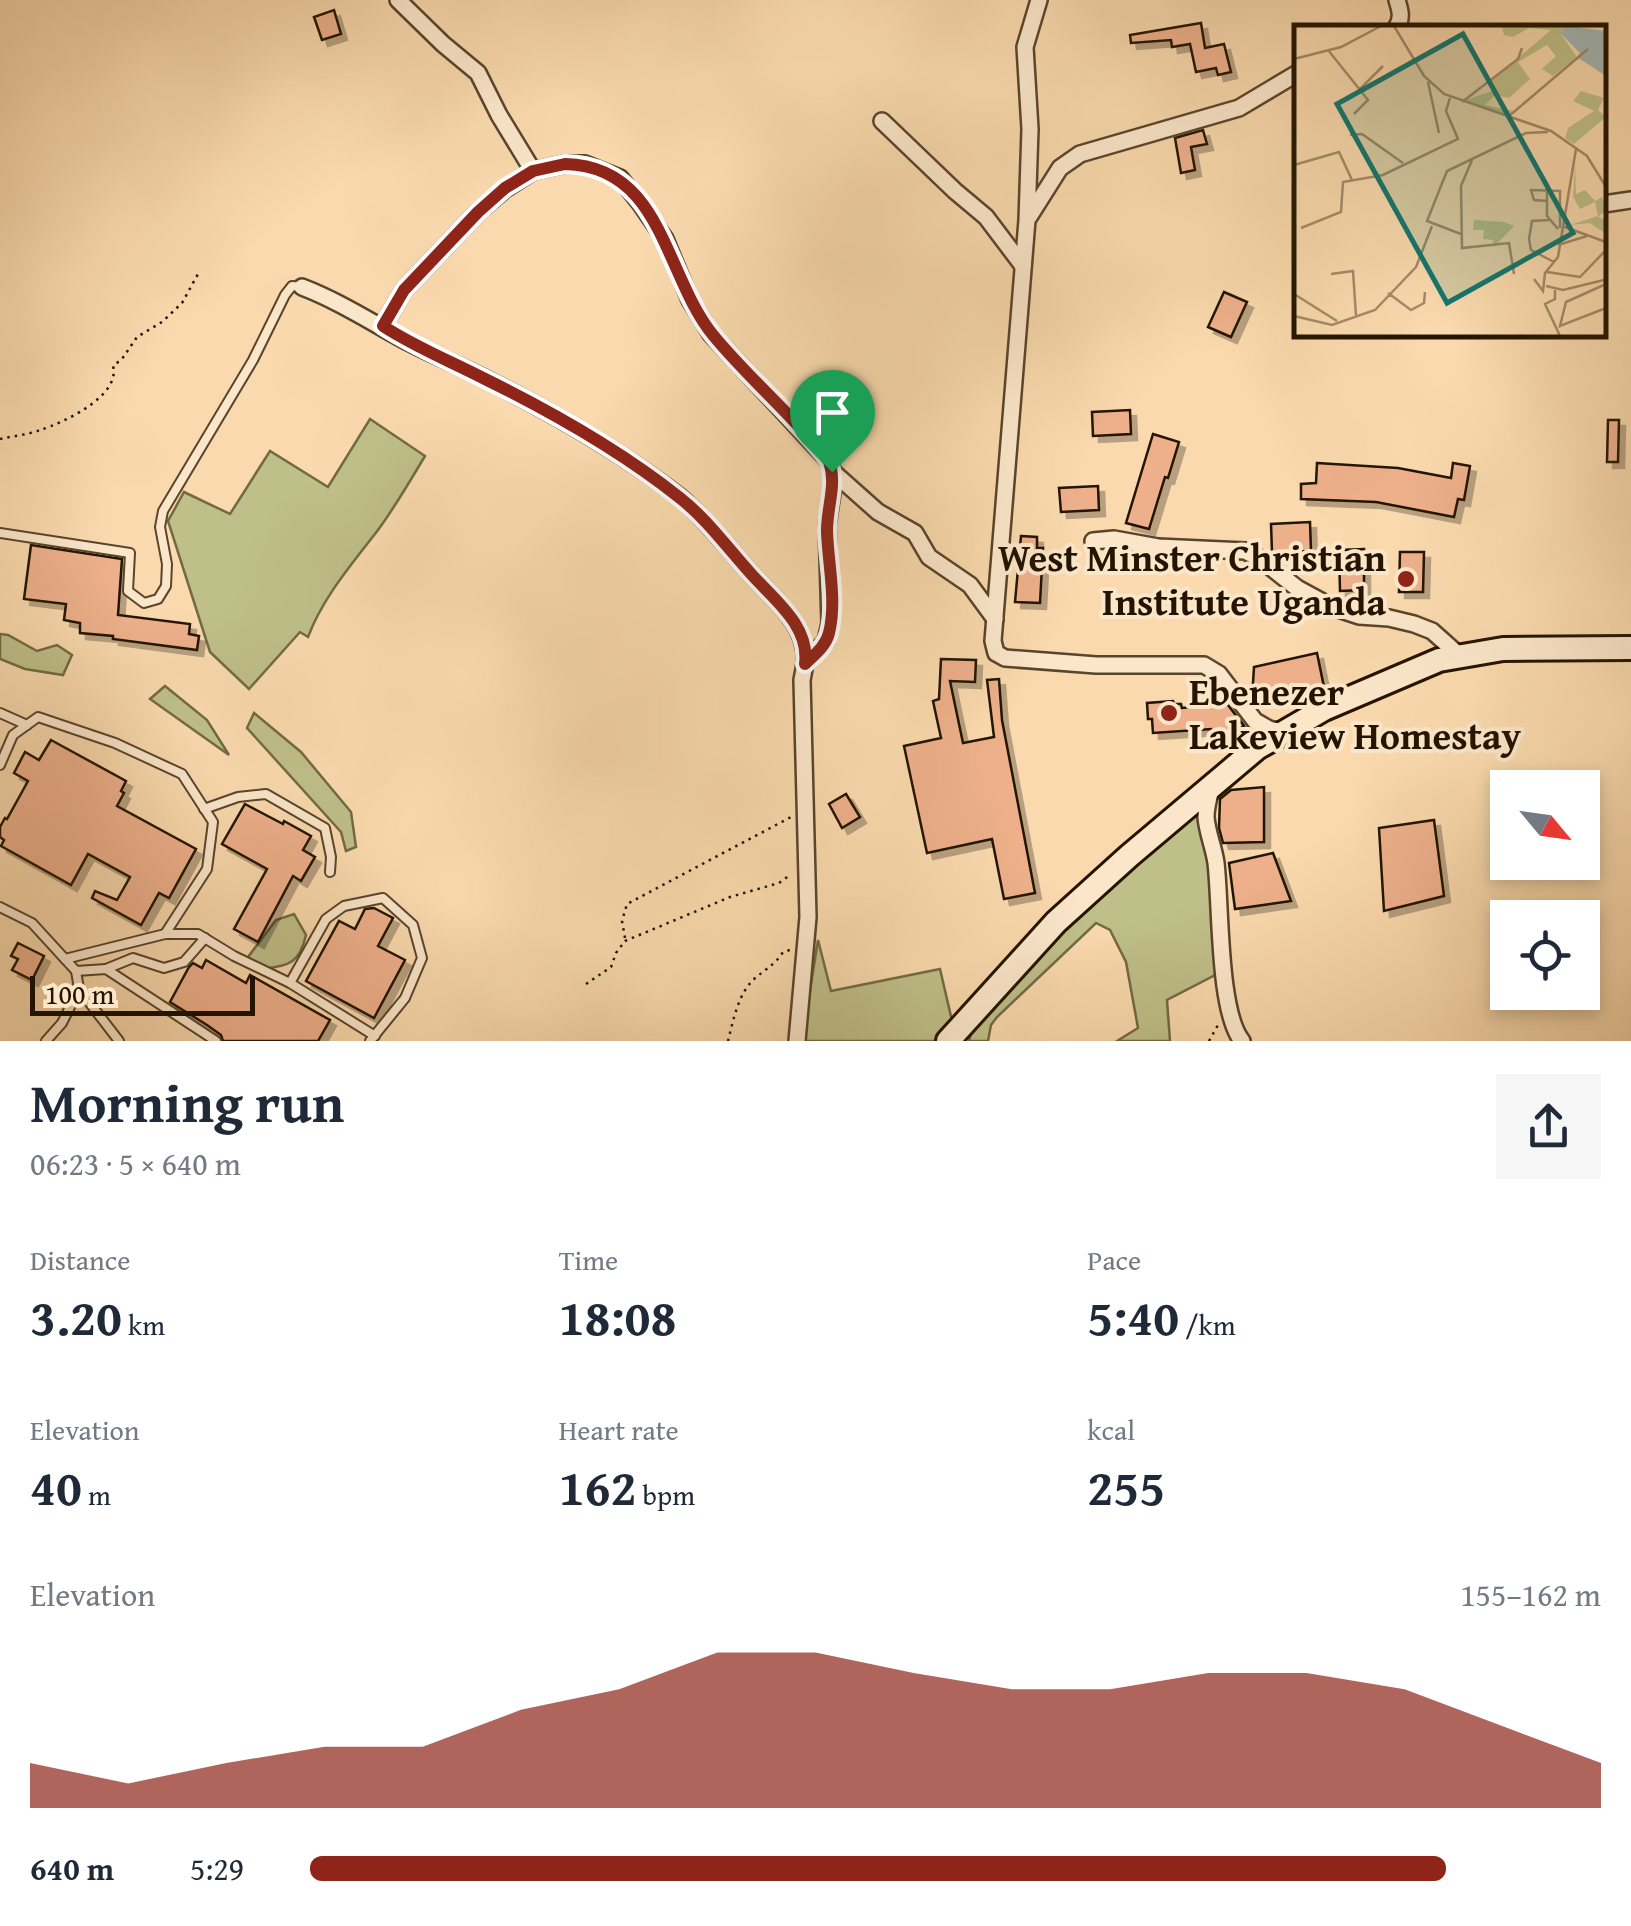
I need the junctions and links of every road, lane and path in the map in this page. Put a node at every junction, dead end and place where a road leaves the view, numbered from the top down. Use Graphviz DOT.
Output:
graph roads {
  1 [pos="398,0"];
  2 [pos="1039,0"];
  3 [pos="1397,0"];
  4 [pos="1398,25"];
  5 [pos="1294,75"];
  6 [pos="882,122"];
  7 [pos="533,171"];
  8 [pos="1631,200"];
  9 [pos="1606,204"];
  10 [pos="1026,220"];
  11 [pos="1023,266"];
  12 [pos="198,274"];
  13 [pos="302,288"];
  14 [pos="383,326"];
  15 [pos="0,439"];
  16 [pos="832,472"];
  17 [pos="0,532"];
  18 [pos="1093,541"];
  19 [pos="995,620"];
  20 [pos="1631,648"];
  21 [pos="1460,656"];
  22 [pos="805,664"];
  23 [pos="0,713"];
  24 [pos="27,725"];
  25 [pos="1284,732"];
  26 [pos="0,765"];
  27 [pos="1212,786"];
  28 [pos="204,809"];
  29 [pos="806,810"];
  30 [pos="808,864"];
  31 [pos="330,872"];
  32 [pos="0,908"];
  33 [pos="166,934"];
  34 [pos="205,938"];
  35 [pos="625,941"];
  36 [pos="806,945"];
  37 [pos="65,960"];
  38 [pos="106,969"];
  39 [pos="76,971"];
  40 [pos="290,983"];
  41 [pos="586,984"];
  42 [pos="80,989"];
  43 [pos="372,1038"];
  44 [pos="955,1038"];
  45 [pos="46,1041"];
  46 [pos="120,1041"];
  47 [pos="216,1041"];
  48 [pos="728,1041"];
  49 [pos="797,1041"];
  50 [pos="1242,1041"];
  1 -- 7 [label="street"];
  2 -- 10 [label="street"];
  3 -- 4 [label="street"];
  5 -- 10 [label="street"];
  6 -- 11 [label="street"];
  7 -- 14 [label="street"];
  7 -- 16 [label="street"];
  8 -- 9 [label="street"];
  10 -- 11 [label="street"];
  11 -- 19 [label="street"];
  12 -- 15 [label="path"];
  13 -- 14 [label="street"];
  13 -- 17 [label="lane"];
  14 -- 22 [label="street"];
  16 -- 19 [label="street"];
  16 -- 22 [label="street"];
  18 -- 21 [label="street"];
  19 -- 25 [label="street"];
  20 -- 21 [label="street"];
  21 -- 25 [label="street"];
  22 -- 29 [label="street"];
  23 -- 24 [label="lane"];
  24 -- 26 [label="lane"];
  24 -- 28 [label="lane"];
  25 -- 27 [label="street"];
  27 -- 44 [label="street"];
  27 -- 50 [label="street"];
  28 -- 31 [label="lane"];
  28 -- 33 [label="lane"];
  29 -- 30 [label="street"];
  29 -- 35 [label="path"];
  30 -- 35 [label="path"];
  30 -- 36 [label="street"];
  32 -- 37 [label="lane"];
  33 -- 34 [label="lane"];
  33 -- 37 [label="lane"];
  34 -- 38 [label="lane"];
  34 -- 40 [label="lane"];
  35 -- 41 [label="path"];
  36 -- 48 [label="path"];
  36 -- 49 [label="street"];
  37 -- 39 [label="lane"];
  38 -- 39 [label="lane"];
  38 -- 47 [label="lane"];
  39 -- 42 [label="lane"];
  40 -- 43 [label="lane"];
  40 -- 43 [label="lane"];
  42 -- 45 [label="lane"];
  42 -- 46 [label="lane"];
}
